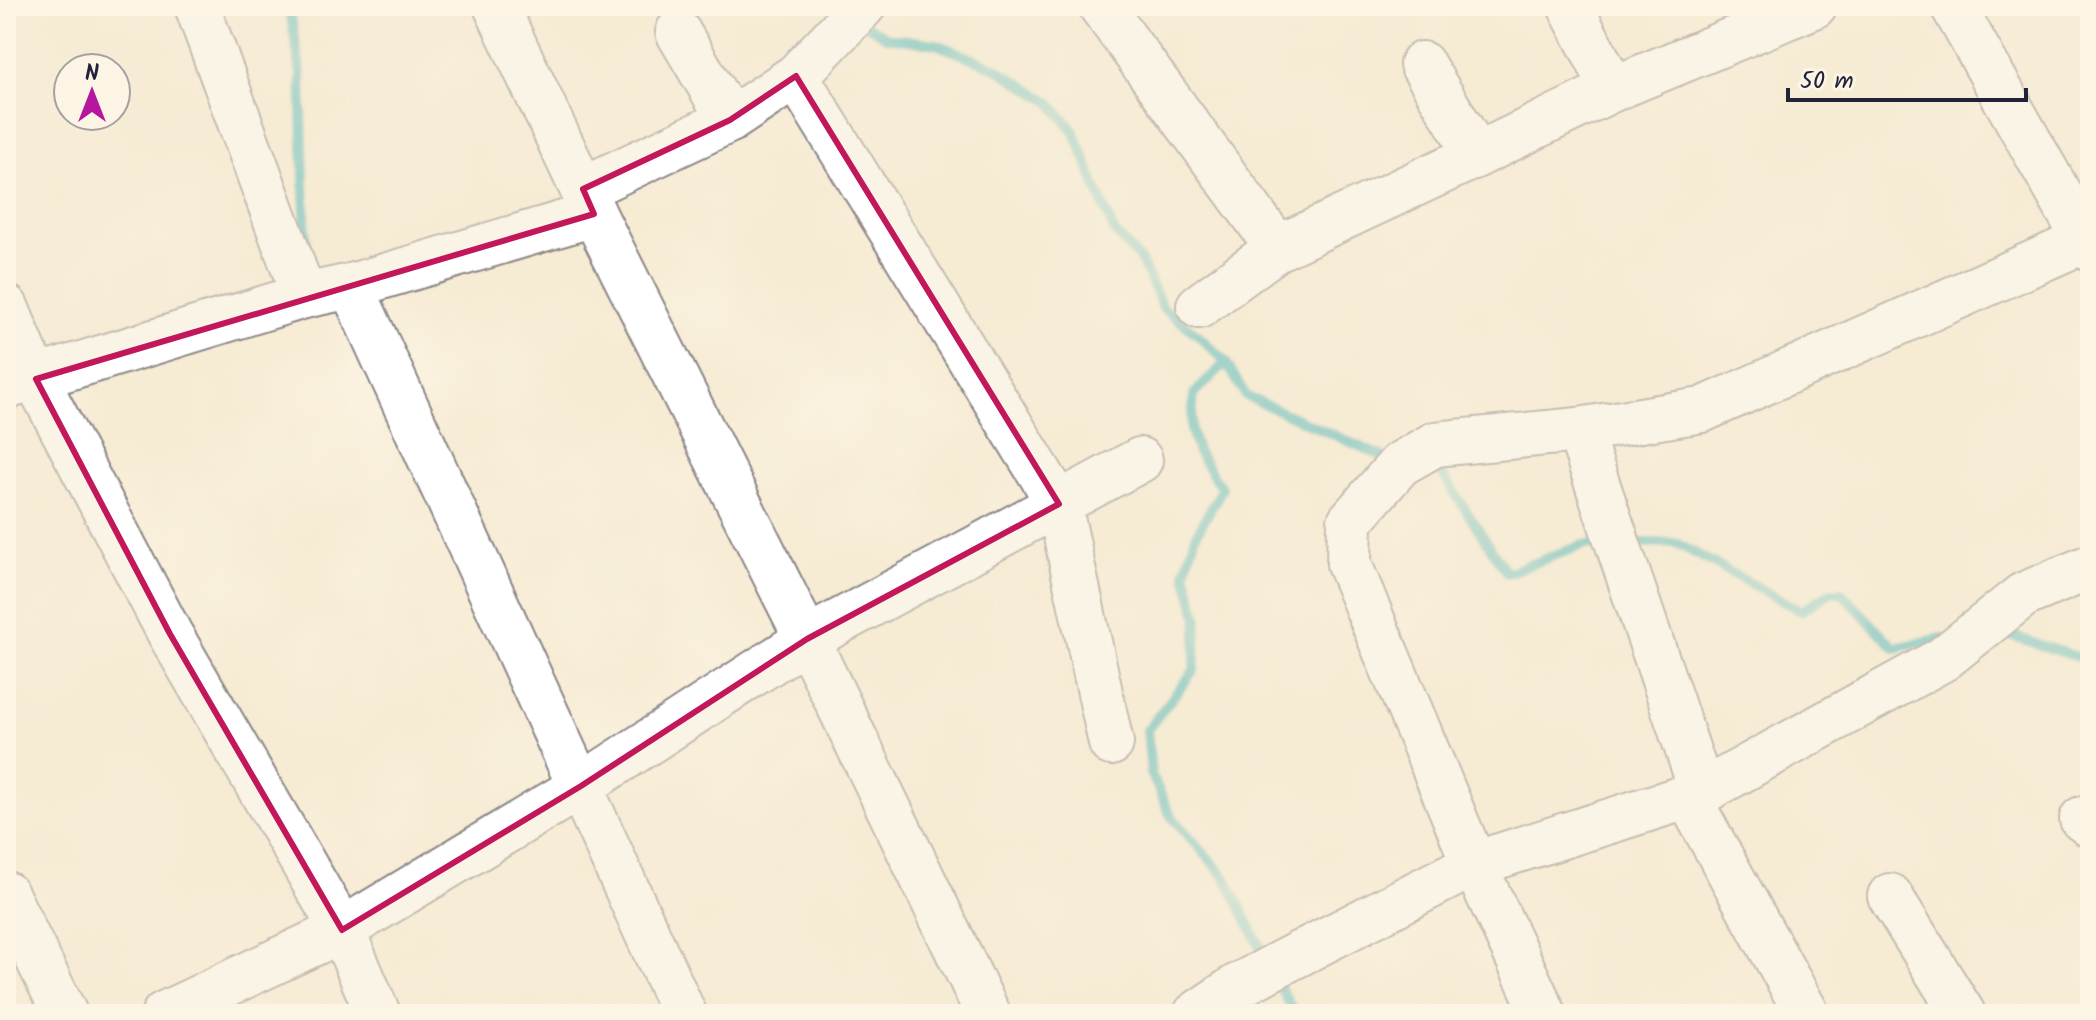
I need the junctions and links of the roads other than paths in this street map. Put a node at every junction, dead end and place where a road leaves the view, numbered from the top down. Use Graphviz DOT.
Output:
graph roads {
  1 [pos="197,6"];
  2 [pos="496,6"];
  3 [pos="863,6"];
  4 [pos="1101,6"];
  5 [pos="1570,6"];
  6 [pos="1814,6"];
  7 [pos="1953,6"];
  8 [pos="678,32"];
  9 [pos="1422,64"];
  10 [pos="796,76"];
  11 [pos="1613,89"];
  12 [pos="730,120"];
  13 [pos="1477,155"];
  14 [pos="589,202"];
  15 [pos="2088,242"];
  16 [pos="1278,248"];
  17 [pos="351,286"];
  18 [pos="304,296"];
  19 [pos="1199,306"];
  20 [pos="6,307"];
  21 [pos="21,383"];
  22 [pos="1579,430"];
  23 [pos="1140,460"];
  24 [pos="1059,504"];
  25 [pos="2090,567"];
  26 [pos="807,639"];
  27 [pos="1111,743"];
  28 [pos="581,786"];
  29 [pos="1695,795"];
  30 [pos="1474,864"];
  31 [pos="6,894"];
  32 [pos="1890,896"];
  33 [pos="342,930"];
  34 [pos="65,1014"];
  35 [pos="164,1014"];
  36 [pos="378,1014"];
  37 [pos="684,1014"];
  38 [pos="988,1014"];
  39 [pos="1196,1014"];
  40 [pos="1544,1014"];
  41 [pos="1807,1014"];
  42 [pos="1963,1014"];
  1 -- 18 [label="street"];
  2 -- 14 [label="street"];
  3 -- 10 [label="street"];
  4 -- 16 [label="street"];
  5 -- 11 [label="street"];
  6 -- 11 [label="street"];
  7 -- 15 [label="street"];
  8 -- 12 [label="street"];
  9 -- 13 [label="street"];
  10 -- 12 [label="street"];
  10 -- 24 [label="street"];
  11 -- 13 [label="street"];
  12 -- 14 [label="street"];
  13 -- 16 [label="street"];
  14 -- 17 [label="street"];
  14 -- 26 [label="street"];
  15 -- 22 [label="street"];
  16 -- 19 [label="street"];
  17 -- 18 [label="street"];
  17 -- 28 [label="street"];
  18 -- 21 [label="street"];
  20 -- 21 [label="street"];
  21 -- 33 [label="street"];
  22 -- 29 [label="street"];
  22 -- 30 [label="street"];
  23 -- 24 [label="street"];
  24 -- 26 [label="street"];
  24 -- 27 [label="street"];
  25 -- 29 [label="street"];
  26 -- 28 [label="street"];
  26 -- 38 [label="street"];
  28 -- 33 [label="street"];
  28 -- 37 [label="street"];
  29 -- 30 [label="street"];
  29 -- 41 [label="street"];
  30 -- 39 [label="street"];
  30 -- 40 [label="street"];
  31 -- 34 [label="street"];
  32 -- 42 [label="street"];
  33 -- 35 [label="street"];
  33 -- 36 [label="street"];
}
